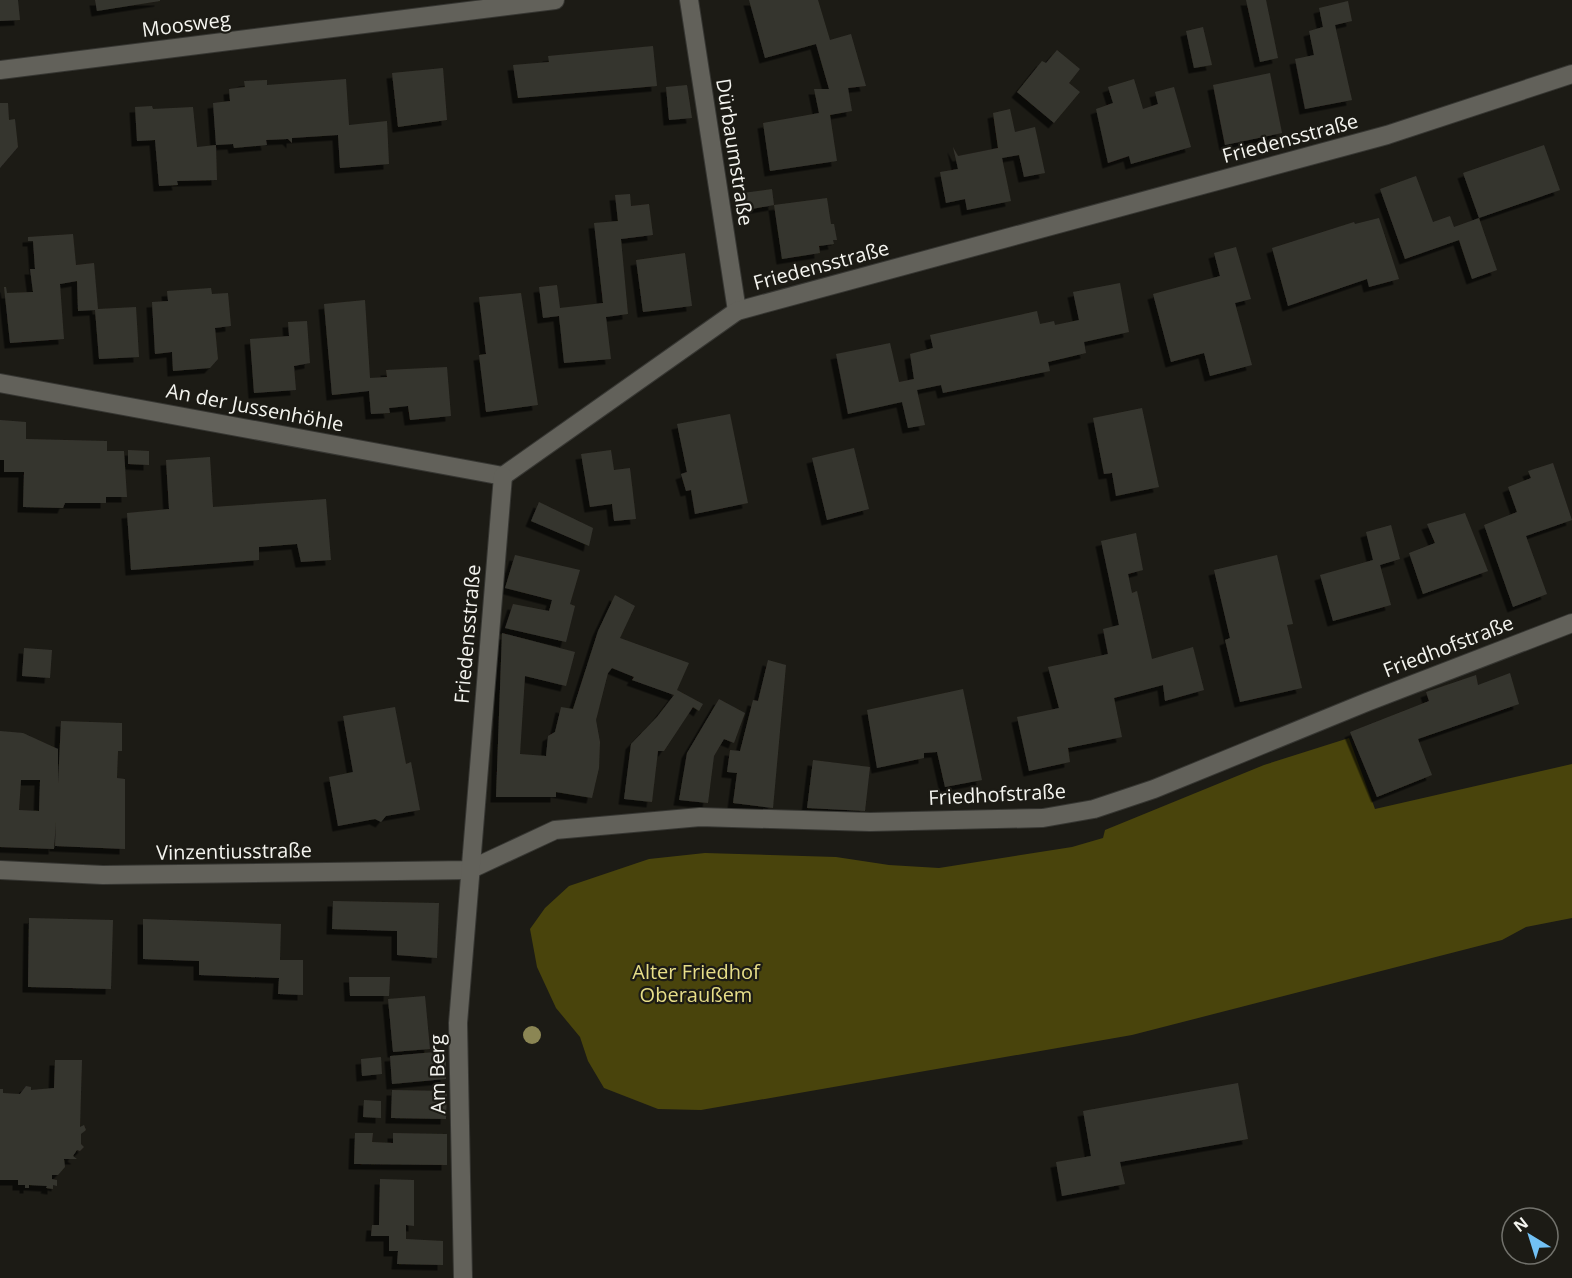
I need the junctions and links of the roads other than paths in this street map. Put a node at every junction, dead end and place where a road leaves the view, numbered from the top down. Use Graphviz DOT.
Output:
graph roads {
  1 [pos="555,0"];
  2 [pos="689,0"];
  3 [pos="0,70"];
  4 [pos="1572,74"];
  5 [pos="737,311"];
  6 [pos="0,383"];
  7 [pos="503,476"];
  8 [pos="1572,622"];
  9 [pos="0,870"];
  10 [pos="469,870"];
  11 [pos="463,1278"];
  1 -- 3 [label="street, Moosweg"];
  2 -- 5 [label="street, Dürbaumstraße"];
  4 -- 5 [label="street, Friedensstraße"];
  5 -- 7 [label="street, Friedensstraße"];
  6 -- 7 [label="street, An der Jussenhöhle"];
  7 -- 10 [label="street, Friedensstraße"];
  8 -- 10 [label="street, Friedhofstraße"];
  9 -- 10 [label="street, Vinzentiusstraße"];
  10 -- 11 [label="street, Am Berg"];
}
